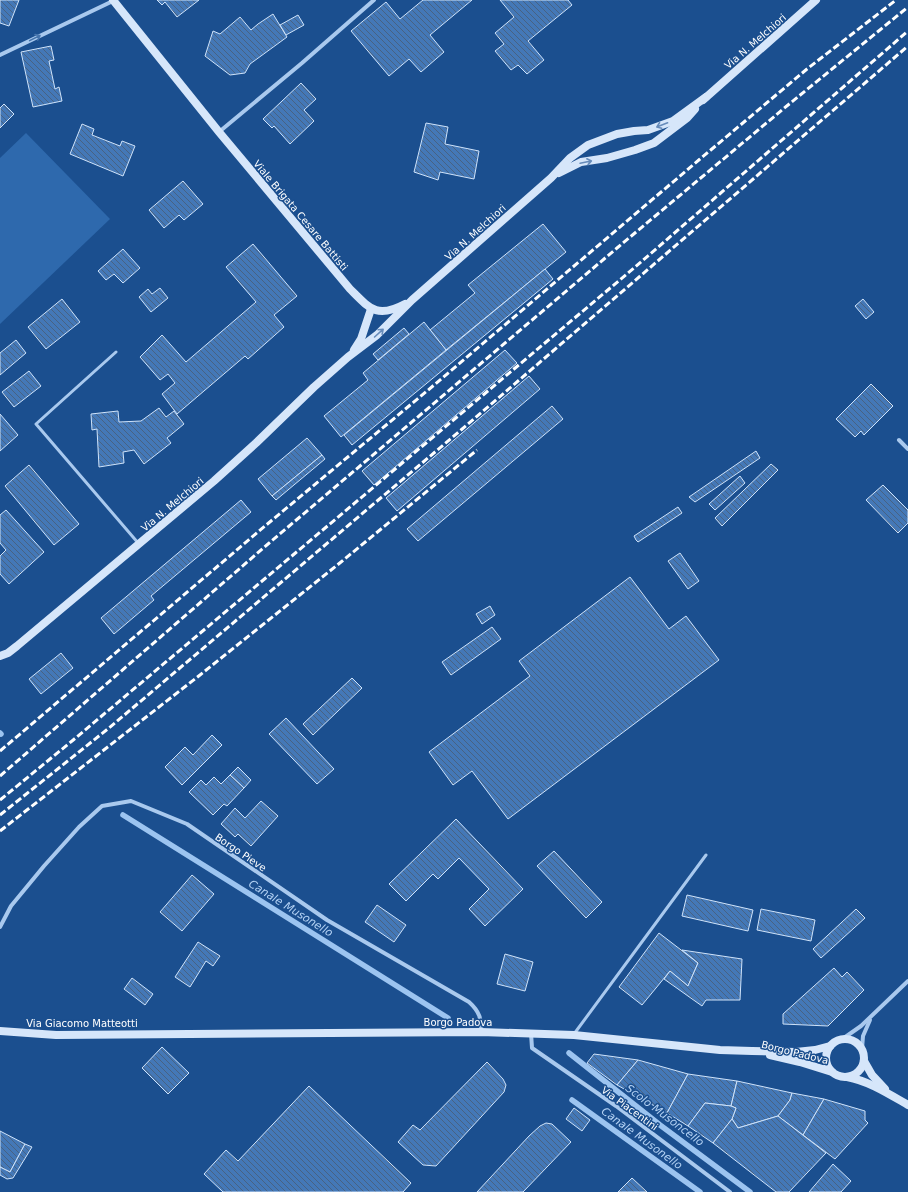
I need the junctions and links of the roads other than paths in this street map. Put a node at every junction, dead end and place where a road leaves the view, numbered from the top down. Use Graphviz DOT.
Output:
graph roads {
  1 [pos="113,0"];
  2 [pos="374,0"];
  3 [pos="816,0"];
  4 [pos="0,55"];
  5 [pos="706,97"];
  6 [pos="219,132"];
  7 [pos="550,178"];
  8 [pos="412,300"];
  9 [pos="371,309"];
  10 [pos="116,352"];
  11 [pos="348,357"];
  12 [pos="899,440"];
  13 [pos="908,449"];
  14 [pos="139,544"];
  15 [pos="0,656"];
  16 [pos="706,855"];
  17 [pos="0,927"];
  18 [pos="908,981"];
  19 [pos="874,1015"];
  20 [pos="0,1031"];
  21 [pos="481,1032"];
  22 [pos="531,1033"];
  23 [pos="164,1034"];
  24 [pos="574,1035"];
  25 [pos="841,1040"];
  26 [pos="830,1046"];
  27 [pos="862,1049"];
  28 [pos="752,1051"];
  29 [pos="864,1061"];
  30 [pos="832,1072"];
  31 [pos="846,1077"];
  32 [pos="892,1095"];
  33 [pos="908,1105"];
  34 [pos="730,1192"];
  4 -- 1 [label="street, one-way"];
  1 -- 6 [label="street, Viale Brigata Cesare Battisti"];
  2 -- 6 [label="street"];
  3 -- 5 [label="street, Via N. Melchiori"];
  5 -- 7 [label="street, Via N. Melchiori, one-way"];
  7 -- 5 [label="street, Via N. Melchiori, one-way"];
  6 -- 9 [label="street, Viale Brigata Cesare Battisti"];
  7 -- 8 [label="street, Via N. Melchiori"];
  8 -- 9 [label="street, Via N. Melchiori"];
  11 -- 8 [label="street, Via N. Melchiori, one-way"];
  9 -- 11 [label="street, Via N. Melchiori"];
  10 -- 14 [label="lane"];
  11 -- 14 [label="street, Via N. Melchiori"];
  12 -- 13 [label="street"];
  14 -- 15 [label="street, Via N. Melchiori"];
  16 -- 24 [label="lane"];
  17 -- 21 [label="street, Borgo Pieve"];
  18 -- 19 [label="street"];
  19 -- 25 [label="street"];
  19 -- 27 [label="street"];
  20 -- 23 [label="street, Via Giacomo Matteotti"];
  21 -- 22 [label="street, Borgo Padova"];
  21 -- 23 [label="street, Borgo Padova"];
  22 -- 24 [label="street, Borgo Padova"];
  22 -- 34 [label="street, Via Piacentini"];
  24 -- 28 [label="street, Borgo Padova"];
  25 -- 26 [label="street"];
  25 -- 27 [label="street"];
  26 -- 28 [label="street, Borgo Padova"];
  26 -- 30 [label="street"];
  27 -- 29 [label="street"];
  28 -- 30 [label="street, Borgo Padova"];
  29 -- 31 [label="street"];
  29 -- 32 [label="street"];
  30 -- 31 [label="street"];
  31 -- 32 [label="street"];
  32 -- 33 [label="street"];
}
